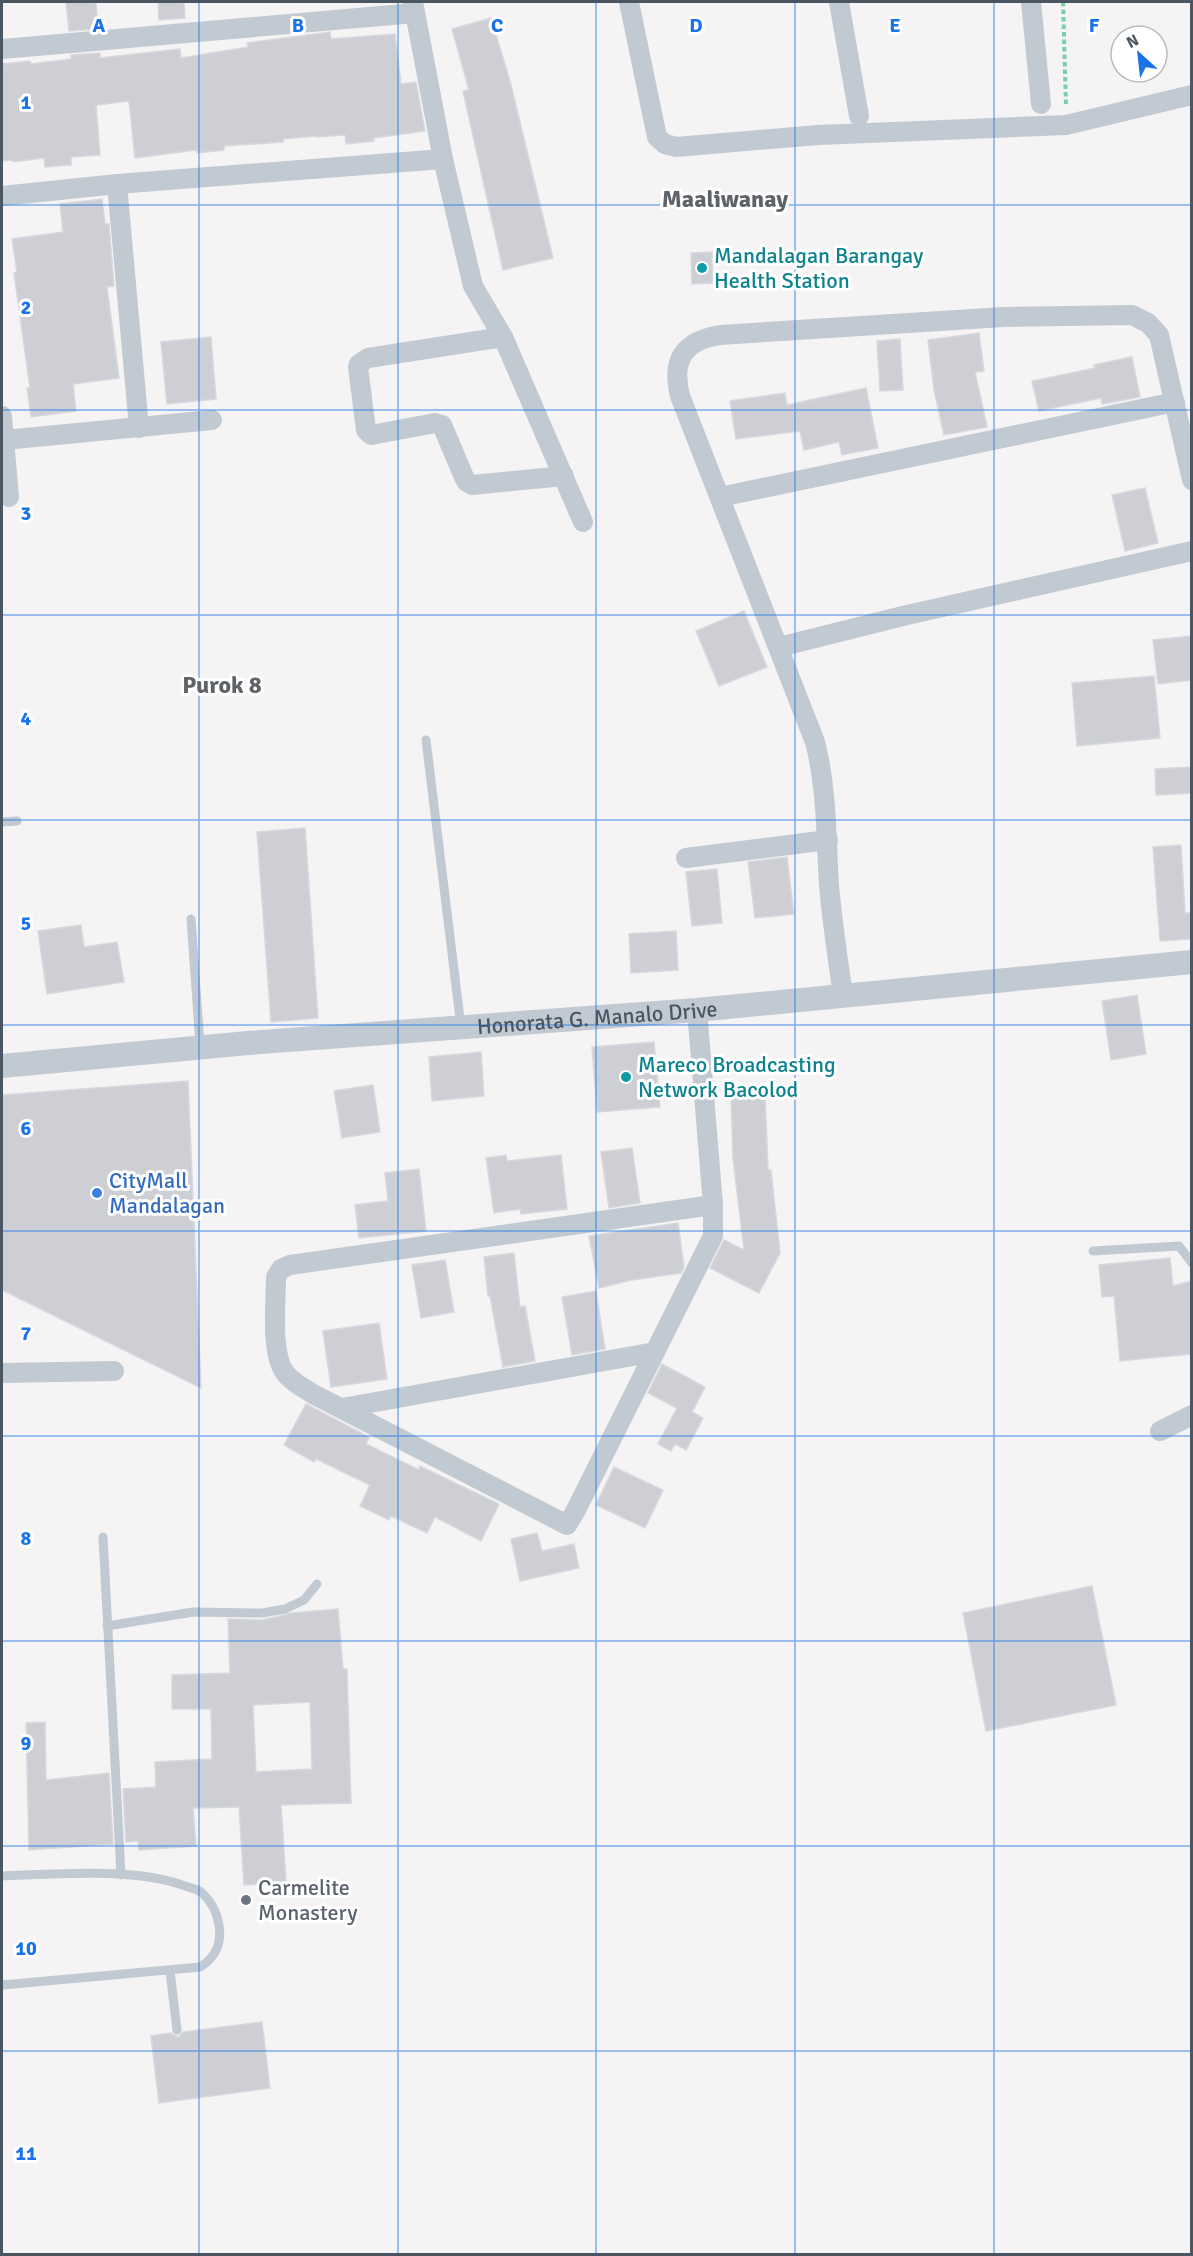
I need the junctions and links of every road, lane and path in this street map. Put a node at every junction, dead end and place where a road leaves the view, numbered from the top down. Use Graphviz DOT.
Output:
graph roads {
  1 [pos="629,2"];
  2 [pos="839,2"];
  3 [pos="1031,2"];
  4 [pos="1063,2"];
  5 [pos="414,7"];
  6 [pos="2,49"];
  7 [pos="1191,95"];
  8 [pos="1041,104"];
  9 [pos="859,116"];
  10 [pos="1066,125"];
  11 [pos="443,159"];
  12 [pos="117,184"];
  13 [pos="2,196"];
  14 [pos="503,337"];
  15 [pos="1175,402"];
  16 [pos="2,416"];
  17 [pos="212,420"];
  18 [pos="139,428"];
  19 [pos="4,440"];
  20 [pos="564,476"];
  21 [pos="1191,480"];
  22 [pos="9,497"];
  23 [pos="720,497"];
  24 [pos="583,522"];
  25 [pos="1191,551"];
  26 [pos="779,647"];
  27 [pos="426,740"];
  28 [pos="17,821"];
  29 [pos="2,822"];
  30 [pos="828,840"];
  31 [pos="686,858"];
  32 [pos="191,920"];
  33 [pos="1191,962"];
  34 [pos="843,996"];
  35 [pos="697,1010"];
  36 [pos="461,1027"];
  37 [pos="200,1048"];
  38 [pos="2,1066"];
  39 [pos="713,1205"];
  40 [pos="1093,1251"];
  41 [pos="1191,1263"];
  42 [pos="656,1352"];
  43 [pos="114,1371"];
  44 [pos="2,1373"];
  45 [pos="342,1408"];
  46 [pos="1191,1415"];
  47 [pos="1161,1431"];
  48 [pos="103,1538"];
  49 [pos="317,1584"];
  50 [pos="107,1626"];
  51 [pos="121,1875"];
  52 [pos="2,1876"];
  53 [pos="170,1971"];
  54 [pos="2,1984"];
  55 [pos="177,2030"];
  1 -- 10 [label="street"];
  2 -- 9 [label="street"];
  3 -- 8 [label="street"];
  4 -- 10 [label="path"];
  5 -- 6 [label="street"];
  5 -- 11 [label="street"];
  7 -- 10 [label="street"];
  11 -- 12 [label="street"];
  11 -- 14 [label="street"];
  12 -- 13 [label="street"];
  12 -- 18 [label="street"];
  14 -- 20 [label="street"];
  14 -- 20 [label="street"];
  15 -- 21 [label="street"];
  15 -- 23 [label="street"];
  15 -- 23 [label="street"];
  16 -- 19 [label="street"];
  17 -- 18 [label="street"];
  18 -- 19 [label="street"];
  19 -- 22 [label="street"];
  20 -- 24 [label="street"];
  23 -- 26 [label="street"];
  25 -- 26 [label="street"];
  26 -- 30 [label="street"];
  27 -- 36 [label="lane"];
  28 -- 29 [label="lane"];
  30 -- 31 [label="street"];
  30 -- 34 [label="street"];
  32 -- 37 [label="lane"];
  33 -- 34 [label="street, Honorata G. Manalo Drive"];
  34 -- 35 [label="street, Honorata G. Manalo Drive"];
  35 -- 36 [label="street, Honorata G. Manalo Drive"];
  35 -- 39 [label="street"];
  36 -- 37 [label="street, Honorata G. Manalo Drive"];
  37 -- 38 [label="street, Honorata G. Manalo Drive"];
  39 -- 42 [label="street"];
  39 -- 45 [label="street"];
  40 -- 41 [label="lane"];
  42 -- 45 [label="street"];
  42 -- 45 [label="street"];
  43 -- 44 [label="street"];
  46 -- 47 [label="street"];
  48 -- 50 [label="lane"];
  49 -- 50 [label="lane"];
  50 -- 51 [label="lane"];
  51 -- 52 [label="lane"];
  51 -- 53 [label="lane"];
  53 -- 54 [label="lane"];
  53 -- 55 [label="lane"];
}
